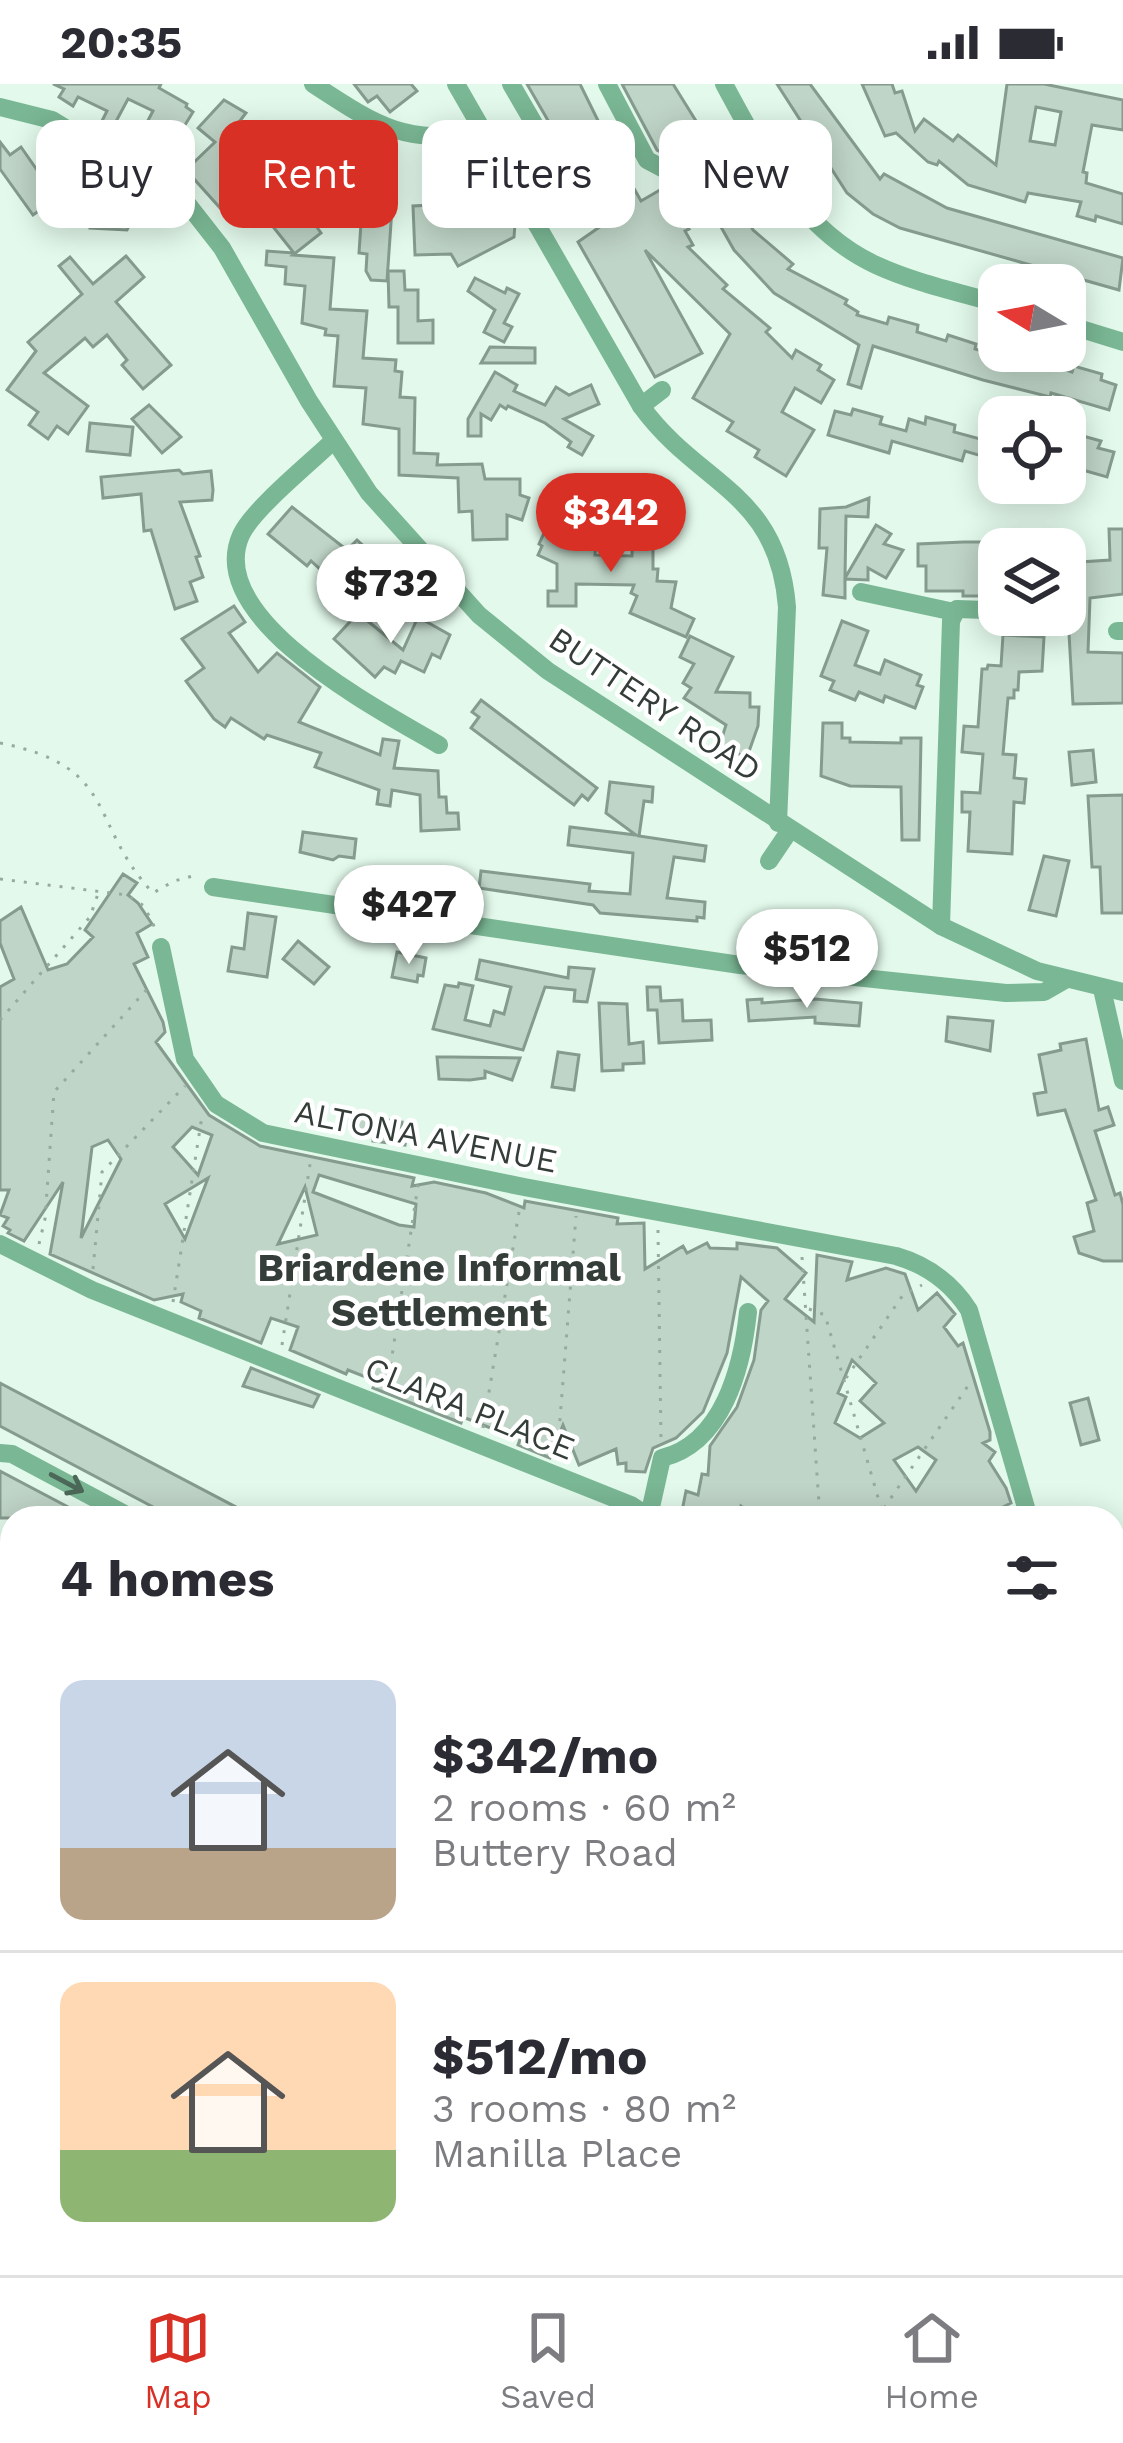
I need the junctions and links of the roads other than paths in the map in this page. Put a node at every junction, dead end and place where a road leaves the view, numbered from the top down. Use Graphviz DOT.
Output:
graph roads {
  1 [pos="313,84"];
  2 [pos="456,84"];
  3 [pos="511,84"];
  4 [pos="608,84"];
  5 [pos="724,84"];
  6 [pos="0,107"];
  7 [pos="477,120"];
  8 [pos="532,120"];
  9 [pos="744,120"];
  10 [pos="422,136"];
  11 [pos="659,166"];
  12 [pos="539,228"];
  13 [pos="825,228"];
  14 [pos="978,298"];
  15 [pos="1086,330"];
  16 [pos="1123,341"];
  17 [pos="662,391"];
  18 [pos="641,406"];
  19 [pos="333,441"];
  20 [pos="862,592"];
  21 [pos="978,610"];
  22 [pos="954,612"];
  23 [pos="479,615"];
  24 [pos="466,634"];
  25 [pos="439,745"];
  26 [pos="784,827"];
  27 [pos="770,861"];
  28 [pos="213,887"];
  29 [pos="941,926"];
  30 [pos="161,947"];
  31 [pos="1065,980"];
  32 [pos="1102,988"];
  33 [pos="1123,992"];
  34 [pos="1123,1081"];
  35 [pos="0,1244"];
  36 [pos="748,1312"];
  37 [pos="0,1453"];
  38 [pos="110,1506"];
  39 [pos="626,1506"];
  40 [pos="652,1506"];
  41 [pos="1026,1506"];
  1 -- 10 [label="street"];
  2 -- 7 [label="street"];
  3 -- 8 [label="street"];
  4 -- 11 [label="street"];
  5 -- 9 [label="street"];
  6 -- 19 [label="street, BUTTERY ROAD"];
  12 -- 18 [label="street"];
  13 -- 14 [label="street"];
  15 -- 16 [label="street"];
  17 -- 18 [label="street"];
  18 -- 26 [label="street"];
  19 -- 23 [label="street, BUTTERY ROAD"];
  19 -- 25 [label="street"];
  20 -- 22 [label="street"];
  21 -- 22 [label="street"];
  22 -- 29 [label="street"];
  23 -- 24 [label="street"];
  23 -- 26 [label="street, BUTTERY ROAD"];
  26 -- 27 [label="street"];
  26 -- 29 [label="street, BUTTERY ROAD"];
  28 -- 31 [label="street"];
  29 -- 31 [label="street, BUTTERY ROAD"];
  30 -- 41 [label="street, ALTONA AVENUE"];
  31 -- 32 [label="street, BUTTERY ROAD"];
  32 -- 33 [label="street, BUTTERY ROAD"];
  32 -- 34 [label="street"];
  35 -- 39 [label="street, CLARA PLACE"];
  36 -- 40 [label="street"];
  37 -- 38 [label="street, one-way"];
}
